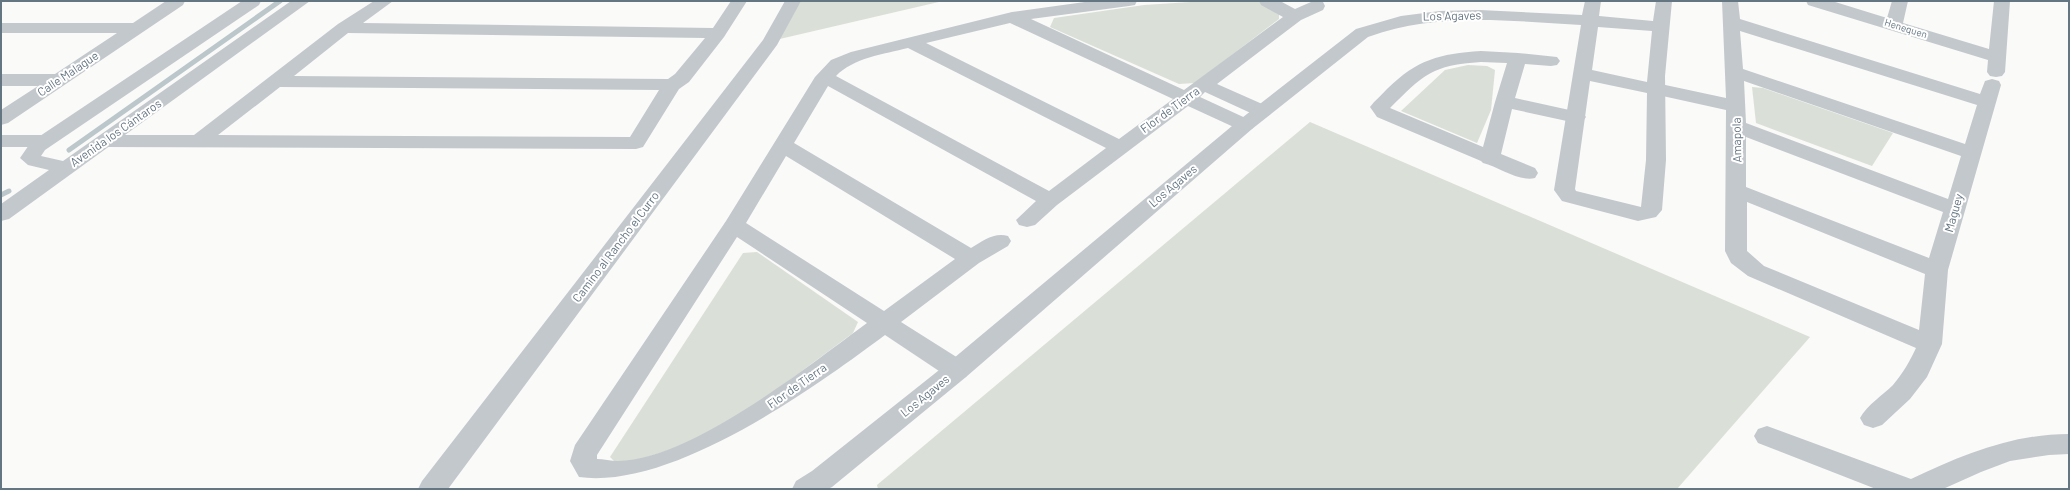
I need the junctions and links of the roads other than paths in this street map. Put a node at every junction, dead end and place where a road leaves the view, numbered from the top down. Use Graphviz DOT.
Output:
graph roads {
  1 [pos="177,1"];
  2 [pos="253,1"];
  3 [pos="302,1"];
  4 [pos="385,1"];
  5 [pos="739,1"];
  6 [pos="793,1"];
  7 [pos="1129,1"];
  8 [pos="1267,1"];
  9 [pos="1664,1"];
  10 [pos="1730,1"];
  11 [pos="1814,1"];
  12 [pos="1900,1"];
  13 [pos="2002,1"];
  14 [pos="1316,6"];
  15 [pos="1592,10"];
  16 [pos="1295,16"];
  17 [pos="1012,18"];
  18 [pos="1732,22"];
  19 [pos="1894,25"];
  20 [pos="1662,27"];
  21 [pos="1,28"];
  22 [pos="135,28"];
  23 [pos="344,28"];
  24 [pos="718,33"];
  25 [pos="910,42"];
  26 [pos="1997,57"];
  27 [pos="1518,58"];
  28 [pos="1551,60"];
  29 [pos="1584,68"];
  30 [pos="824,77"];
  31 [pos="1,80"];
  32 [pos="59,80"];
  33 [pos="276,81"];
  34 [pos="1656,82"];
  35 [pos="1204,85"];
  36 [pos="672,86"];
  37 [pos="1992,87"];
  38 [pos="1735,89"];
  39 [pos="1186,98"];
  40 [pos="1504,102"];
  41 [pos="1262,111"];
  42 [pos="1576,117"];
  43 [pos="1,119"];
  44 [pos="1245,125"];
  45 [pos="1736,126"];
  46 [pos="1,141"];
  47 [pos="105,141"];
  48 [pos="199,141"];
  49 [pos="44,142"];
  50 [pos="783,145"];
  51 [pos="1120,147"];
  52 [pos="1971,153"];
  53 [pos="1490,159"];
  54 [pos="67,168"];
  55 [pos="1528,173"];
  56 [pos="1737,191"];
  57 [pos="1050,200"];
  58 [pos="1955,209"];
  59 [pos="1,214"];
  60 [pos="1027,220"];
  61 [pos="734,225"];
  62 [pos="1000,241"];
  63 [pos="972,258"];
  64 [pos="1937,270"];
  65 [pos="886,322"];
  66 [pos="1930,344"];
  67 [pos="957,370"];
  68 [pos="1873,418"];
  69 [pos="1767,436"];
  70 [pos="2069,444"];
  71 [pos="432,489"];
  72 [pos="806,489"];
  73 [pos="1906,489"];
  74 [pos="1917,489"];
  1 -- 22 [label="street, Calle Malague"];
  2 -- 49 [label="street, Avenida los Cántaros"];
  3 -- 47 [label="street, Avenida los Cántaros"];
  4 -- 23 [label="street"];
  5 -- 24 [label="street"];
  6 -- 71 [label="street, Camino al Rancho el Curro"];
  7 -- 17 [label="street"];
  8 -- 16 [label="street"];
  9 -- 20 [label="street"];
  10 -- 18 [label="street, Amapola"];
  11 -- 19 [label="street, Henequen"];
  12 -- 19 [label="street"];
  13 -- 26 [label="street, Maguey"];
  14 -- 16 [label="street, Flor de Tierra"];
  15 -- 20 [label="street, Los Agaves"];
  15 -- 29 [label="street"];
  15 -- 41 [label="street, Los Agaves"];
  16 -- 35 [label="street, Flor de Tierra"];
  17 -- 25 [label="street"];
  17 -- 39 [label="street"];
  18 -- 37 [label="street"];
  18 -- 38 [label="street, Amapola"];
  19 -- 26 [label="street, Henequen"];
  20 -- 34 [label="street"];
  21 -- 22 [label="street"];
  22 -- 32 [label="street, Calle Malague"];
  23 -- 24 [label="street"];
  23 -- 33 [label="street"];
  24 -- 36 [label="street"];
  25 -- 30 [label="street"];
  25 -- 51 [label="street"];
  26 -- 37 [label="street, Maguey"];
  27 -- 28 [label="street"];
  27 -- 40 [label="street"];
  27 -- 53 [label="street"];
  29 -- 34 [label="street"];
  29 -- 42 [label="street"];
  30 -- 50 [label="street"];
  30 -- 57 [label="street"];
  31 -- 32 [label="street"];
  32 -- 43 [label="street, Calle Malague"];
  33 -- 36 [label="street"];
  33 -- 48 [label="street"];
  34 -- 38 [label="street"];
  34 -- 42 [label="street"];
  35 -- 39 [label="street, Flor de Tierra"];
  35 -- 41 [label="street"];
  36 -- 48 [label="street"];
  37 -- 52 [label="street, Maguey"];
  38 -- 45 [label="street, Amapola"];
  38 -- 52 [label="street"];
  39 -- 44 [label="street"];
  39 -- 51 [label="street, Flor de Tierra"];
  40 -- 42 [label="street"];
  40 -- 53 [label="street"];
  41 -- 44 [label="street, Los Agaves"];
  44 -- 67 [label="street, Los Agaves"];
  45 -- 56 [label="street, Amapola"];
  45 -- 58 [label="street"];
  46 -- 49 [label="street"];
  47 -- 48 [label="street"];
  47 -- 54 [label="street, Avenida los Cántaros"];
  49 -- 54 [label="street, Avenida los Cántaros"];
  50 -- 61 [label="street"];
  50 -- 63 [label="street"];
  51 -- 57 [label="street, Flor de Tierra"];
  52 -- 58 [label="street, Maguey"];
  53 -- 55 [label="street"];
  54 -- 59 [label="street"];
  56 -- 64 [label="street"];
  56 -- 66 [label="street, Amapola"];
  57 -- 60 [label="street, Flor de Tierra"];
  58 -- 64 [label="street, Maguey"];
  61 -- 65 [label="street"];
  61 -- 65 [label="street, Flor de Tierra"];
  62 -- 63 [label="street, Flor de Tierra"];
  63 -- 65 [label="street, Flor de Tierra"];
  64 -- 66 [label="street, Maguey"];
  65 -- 67 [label="street"];
  66 -- 68 [label="street, Maguey"];
  67 -- 72 [label="street, Los Agaves"];
  69 -- 73 [label="street"];
  70 -- 74 [label="street"];
}
